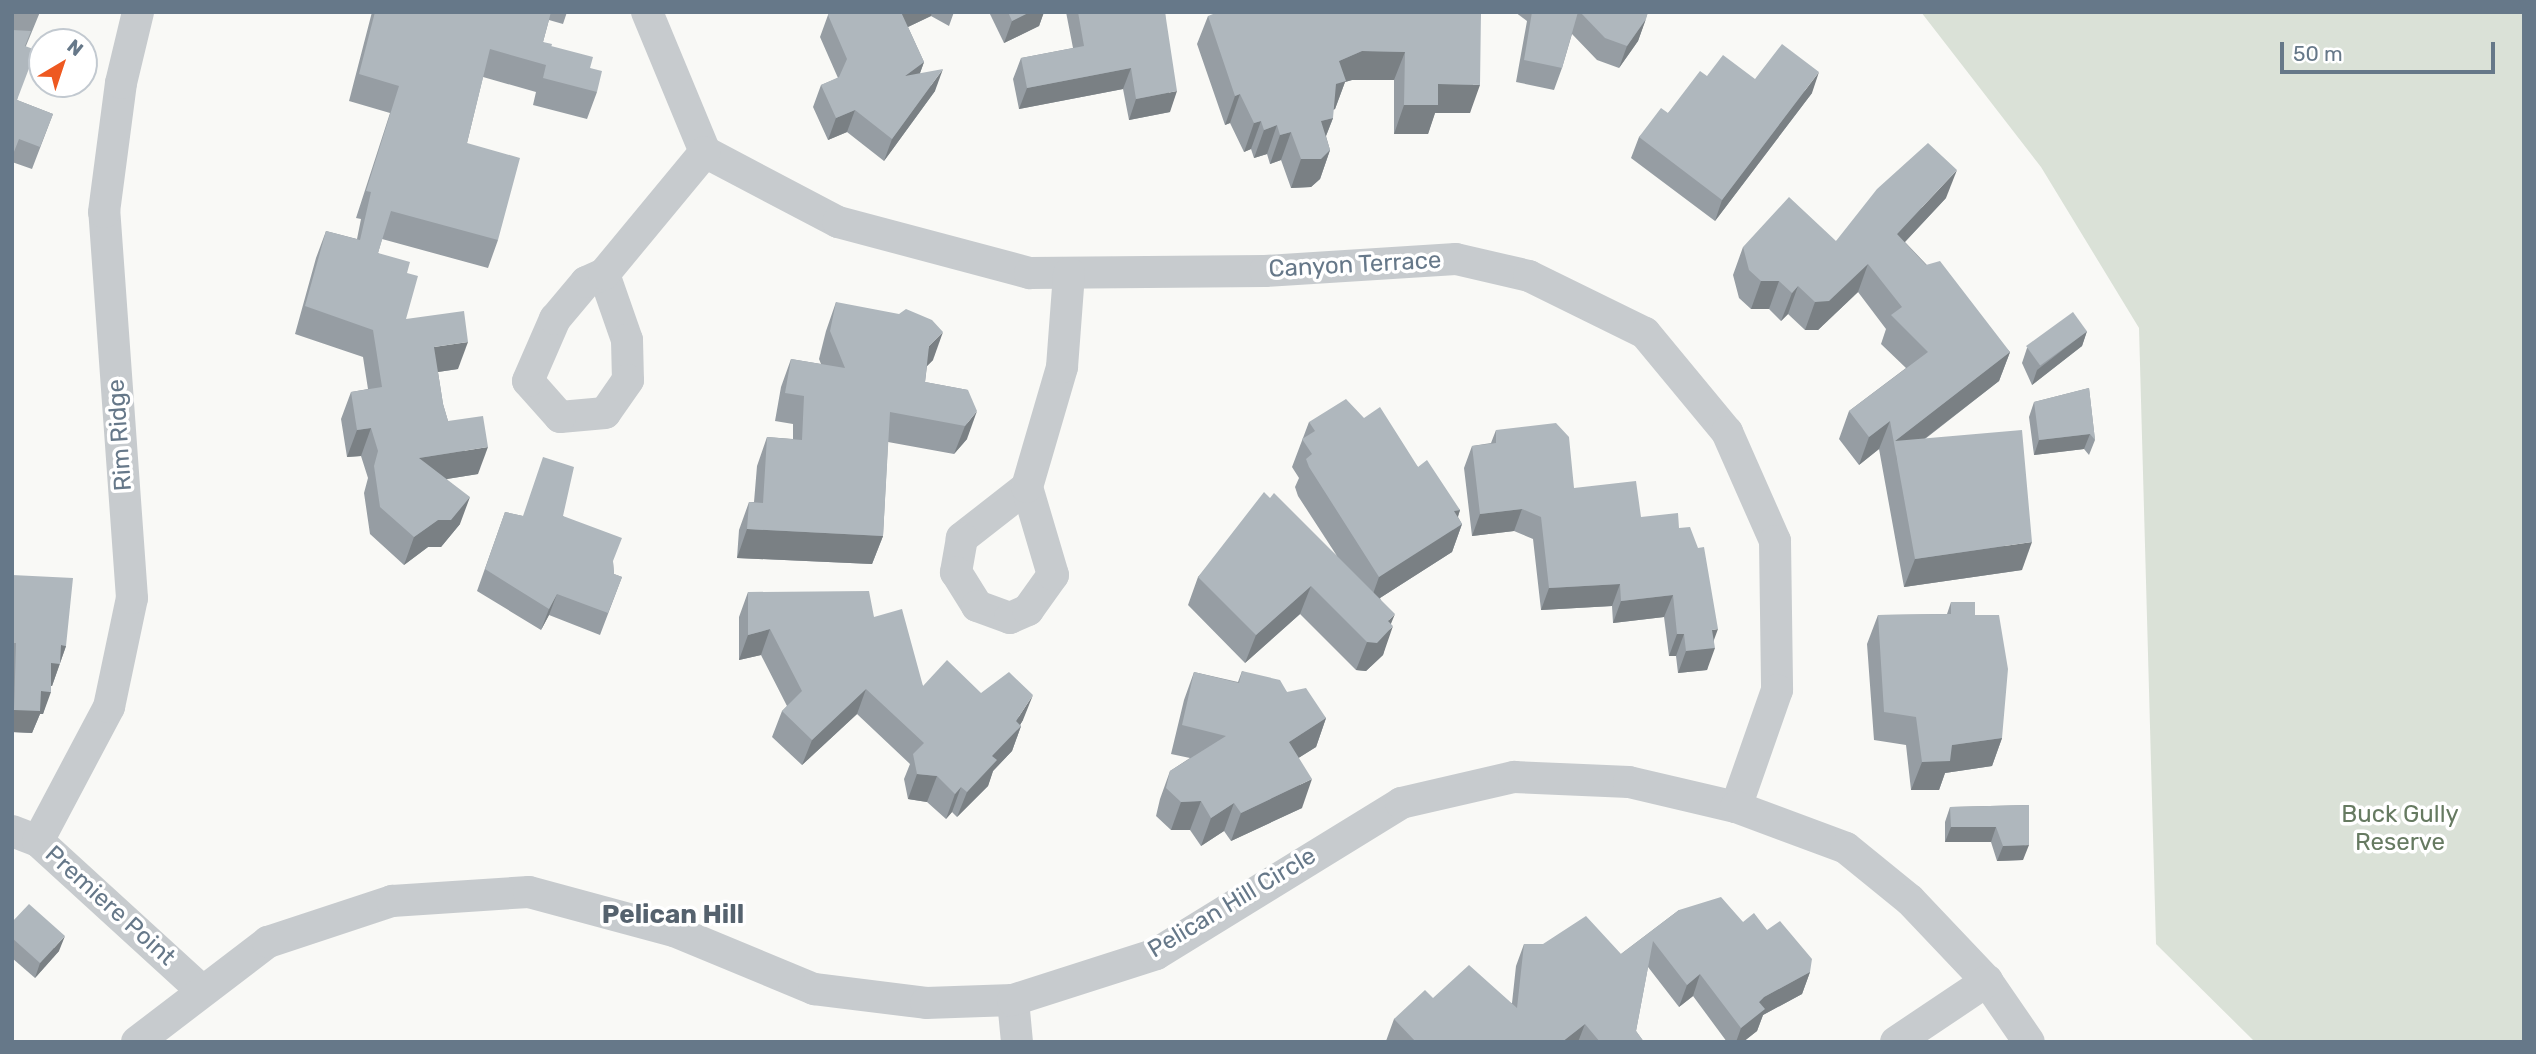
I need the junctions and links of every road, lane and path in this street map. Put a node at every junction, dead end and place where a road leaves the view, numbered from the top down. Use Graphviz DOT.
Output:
graph roads {
  1 [pos="138,12"];
  2 [pos="647,12"];
  3 [pos="705,152"];
  4 [pos="1069,273"];
  5 [pos="604,274"];
  6 [pos="1027,487"];
  7 [pos="1736,807"];
  8 [pos="25,836"];
  9 [pos="1987,981"];
  10 [pos="201,990"];
  11 [pos="1013,1000"];
  12 [pos="137,1042"];
  13 [pos="1017,1042"];
  14 [pos="1896,1042"];
  15 [pos="2029,1042"];
  1 -- 8 [label="street, Rim Ridge"];
  2 -- 3 [label="street"];
  3 -- 4 [label="street, Canyon Terrace"];
  3 -- 5 [label="street"];
  4 -- 6 [label="street"];
  4 -- 7 [label="street, Canyon Terrace"];
  7 -- 9 [label="street, Pelican Hill Circle"];
  7 -- 11 [label="street, Pelican Hill Circle"];
  8 -- 10 [label="street, Premiere Point"];
  9 -- 14 [label="street"];
  9 -- 15 [label="street, Pelican Hill Circle"];
  10 -- 11 [label="street, Pelican Hill Circle"];
  10 -- 12 [label="street, Pelican Hill Circle"];
  11 -- 13 [label="street"];
}
